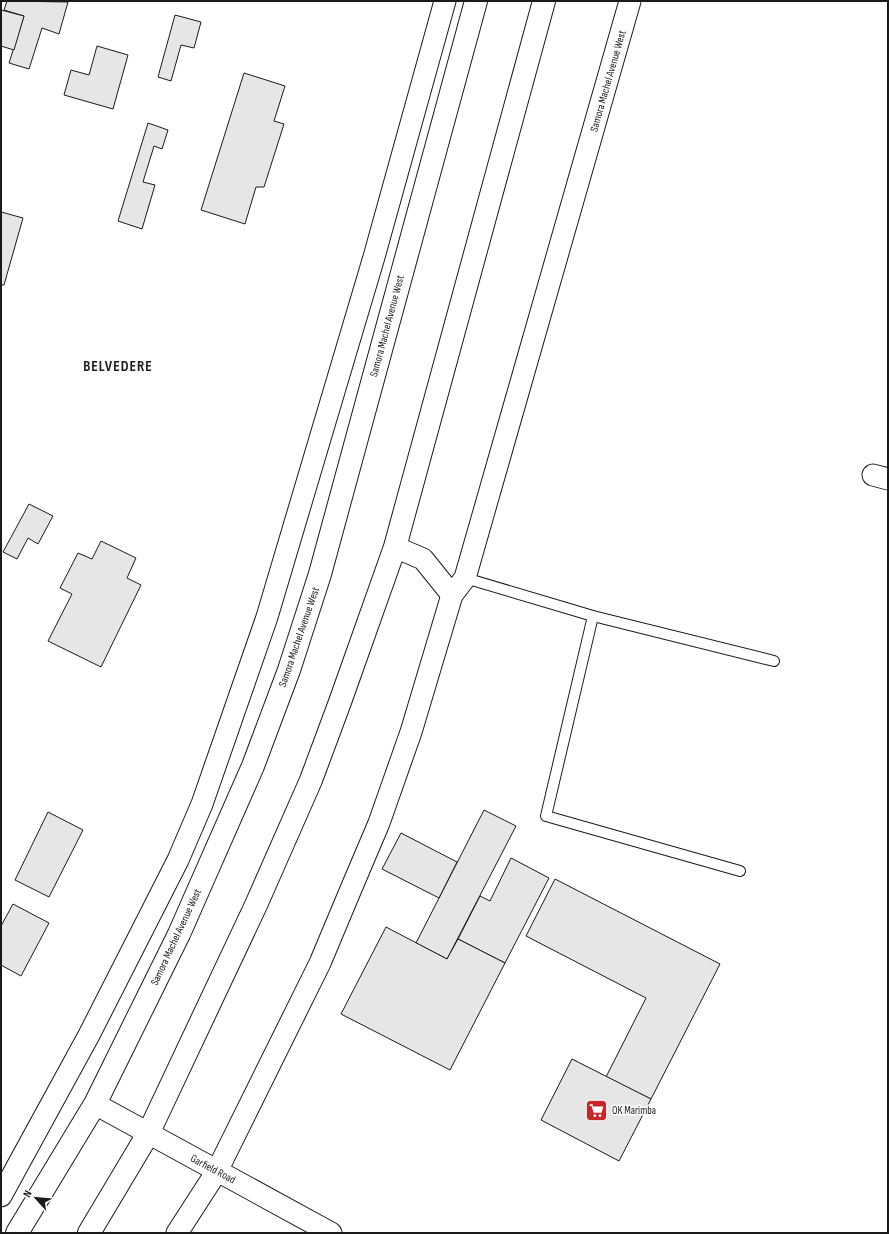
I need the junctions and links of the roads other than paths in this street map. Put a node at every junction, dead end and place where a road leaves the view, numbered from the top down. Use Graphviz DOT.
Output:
graph roads {
  1 [pos="445,1"];
  2 [pos="476,1"];
  3 [pos="544,1"];
  4 [pos="630,1"];
  5 [pos="395,547"];
  6 [pos="465,578"];
  7 [pos="452,596"];
  8 [pos="593,616"];
  9 [pos="774,661"];
  10 [pos="740,871"];
  11 [pos="95,1104"];
  12 [pos="148,1134"];
  13 [pos="217,1171"];
  14 [pos="1,1196"];
  15 [pos="17,1233"];
  16 [pos="89,1233"];
  17 [pos="178,1233"];
  18 [pos="332,1233"];
  1 -- 14 [label="street"];
  2 -- 11 [label="highway, Samora Machel Avenue West"];
  3 -- 5 [label="highway"];
  4 -- 6 [label="street, Samora Machel Avenue West"];
  5 -- 7 [label="street"];
  5 -- 12 [label="highway"];
  6 -- 7 [label="street, Samora Machel Avenue West"];
  6 -- 8 [label="lane"];
  7 -- 13 [label="street, Samora Machel Avenue West"];
  8 -- 9 [label="lane"];
  8 -- 10 [label="lane"];
  11 -- 12 [label="street, Garfield Road"];
  11 -- 15 [label="highway, Samora Machel Avenue West"];
  12 -- 13 [label="street, Garfield Road"];
  12 -- 16 [label="highway"];
  13 -- 17 [label="street, Samora Machel Avenue West"];
  13 -- 18 [label="street, Garfield Road"];
}
